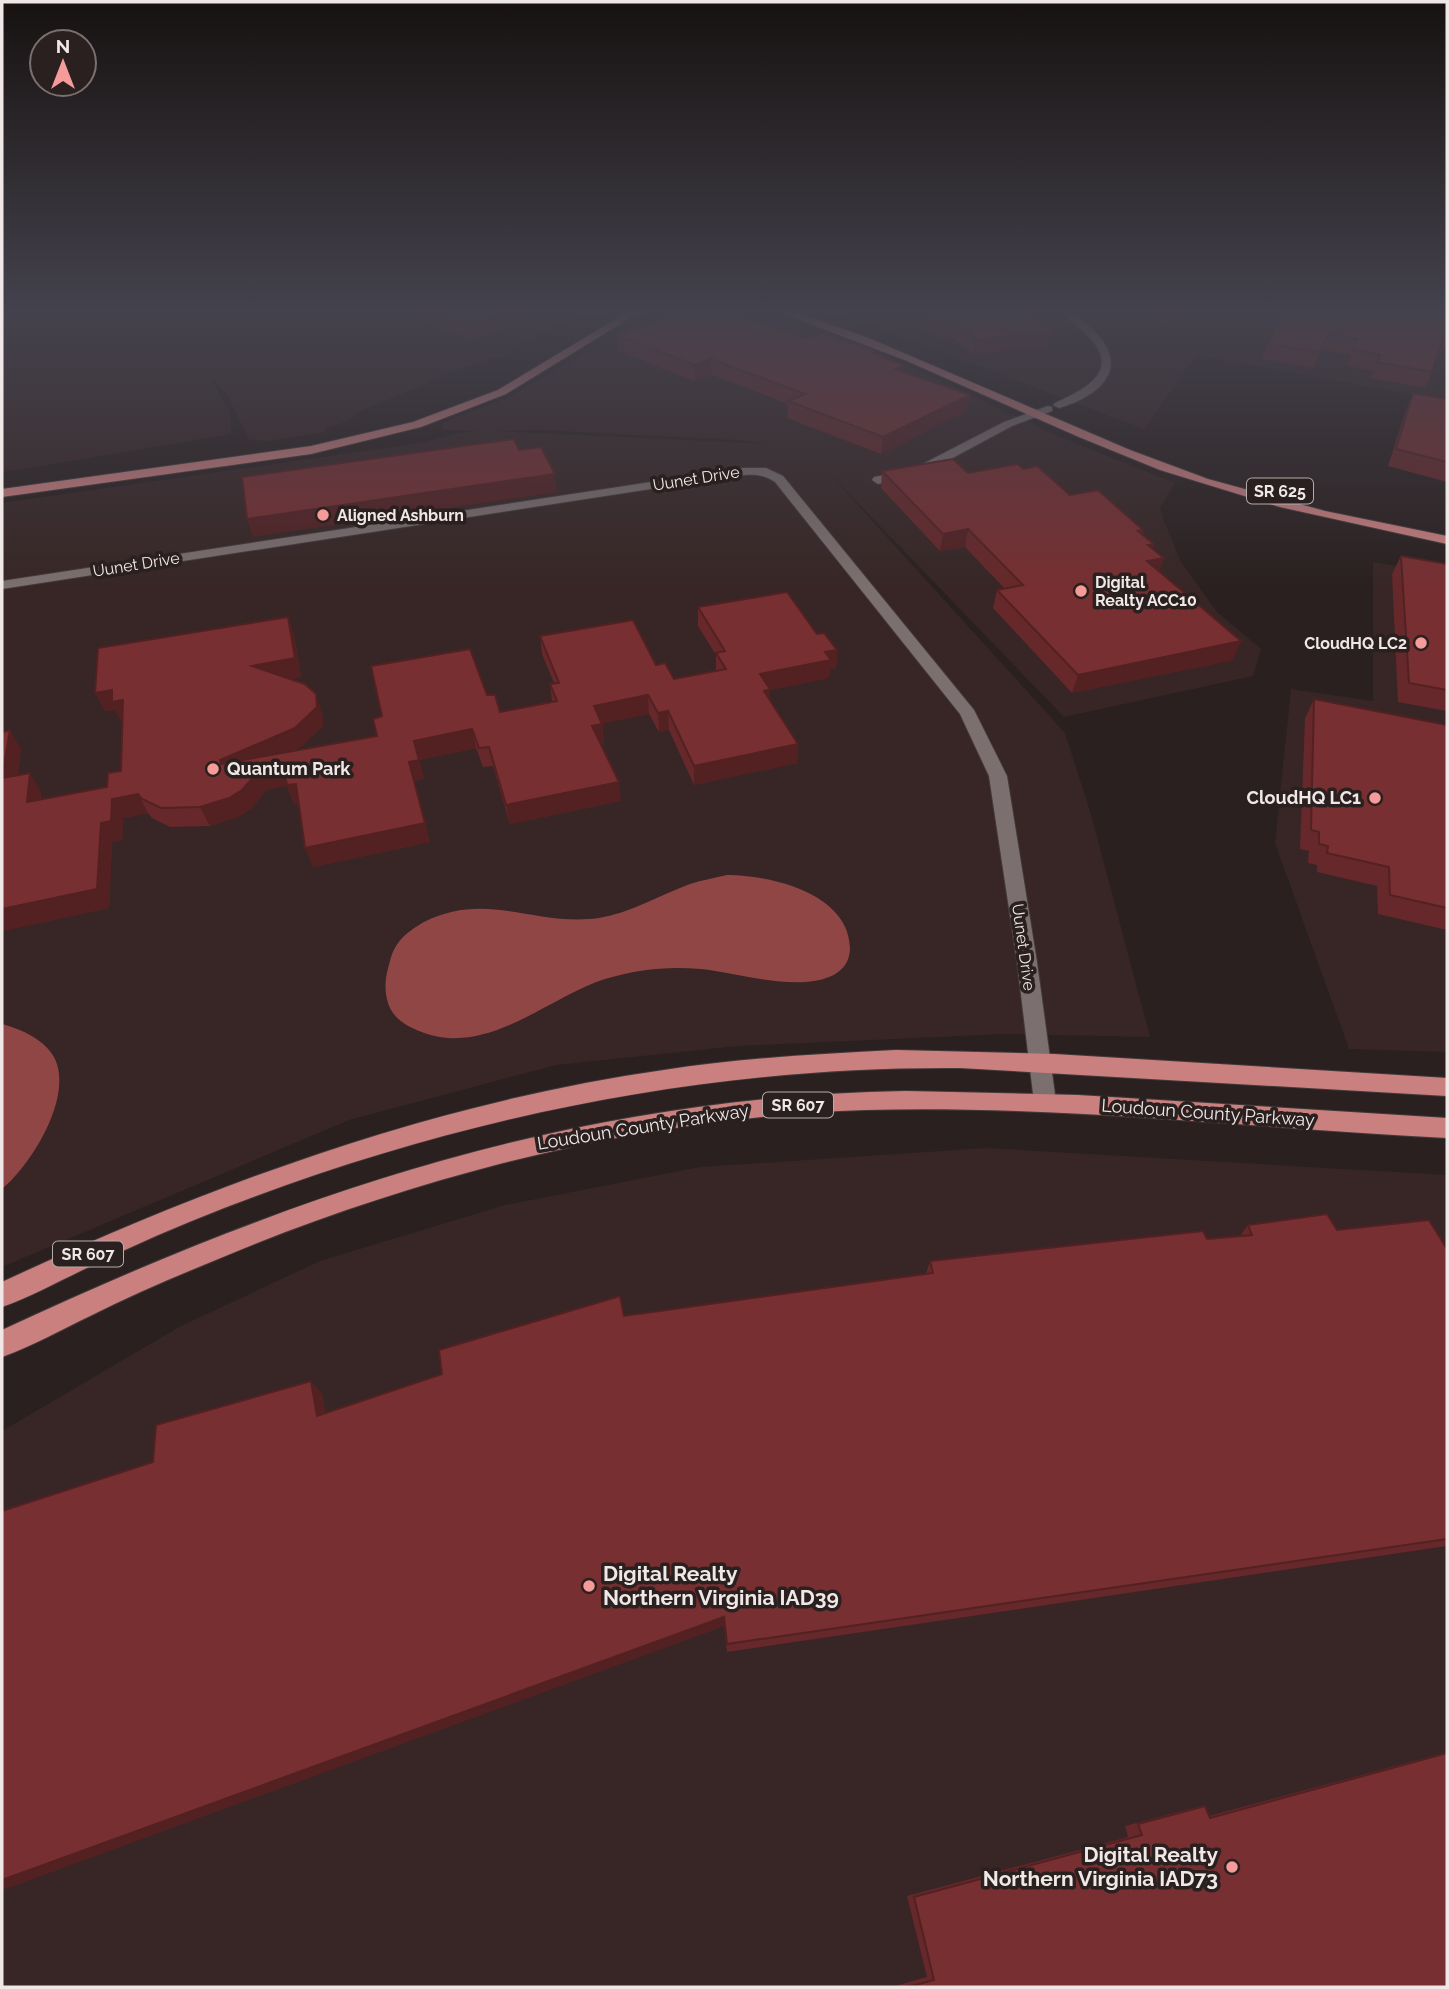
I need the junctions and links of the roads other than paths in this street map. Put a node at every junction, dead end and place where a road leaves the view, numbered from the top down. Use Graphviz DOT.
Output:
graph roads {
  1 [pos="457,403"];
  2 [pos="479,403"];
  3 [pos="1009,403"];
  4 [pos="1044,403"];
  5 [pos="1063,403"];
  6 [pos="1054,407"];
  7 [pos="1034,414"];
  8 [pos="878,480"];
  9 [pos="2,485"];
  10 [pos="2,493"];
  11 [pos="1447,527"];
  12 [pos="1447,540"];
  13 [pos="2,585"];
  14 [pos="1040,1061"];
  15 [pos="1447,1087"];
  16 [pos="1045,1102"];
  17 [pos="1447,1128"];
  18 [pos="2,1295"];
  19 [pos="2,1344"];
  1 -- 9 [label="main road"];
  2 -- 10 [label="main road"];
  3 -- 7 [label="main road, SR 625"];
  4 -- 6 [label="main road, SR 625"];
  5 -- 6 [label="street"];
  6 -- 7 [label="street"];
  6 -- 11 [label="main road, SR 625"];
  7 -- 8 [label="street"];
  7 -- 12 [label="main road, SR 625"];
  13 -- 14 [label="street, Uunet Drive"];
  14 -- 15 [label="main road, SR 607"];
  14 -- 16 [label="street, Uunet Drive"];
  14 -- 18 [label="main road, SR 607"];
  16 -- 17 [label="main road, Loudoun County Parkway / SR 607"];
  16 -- 19 [label="main road, Loudoun County Parkway / SR 607"];
}
